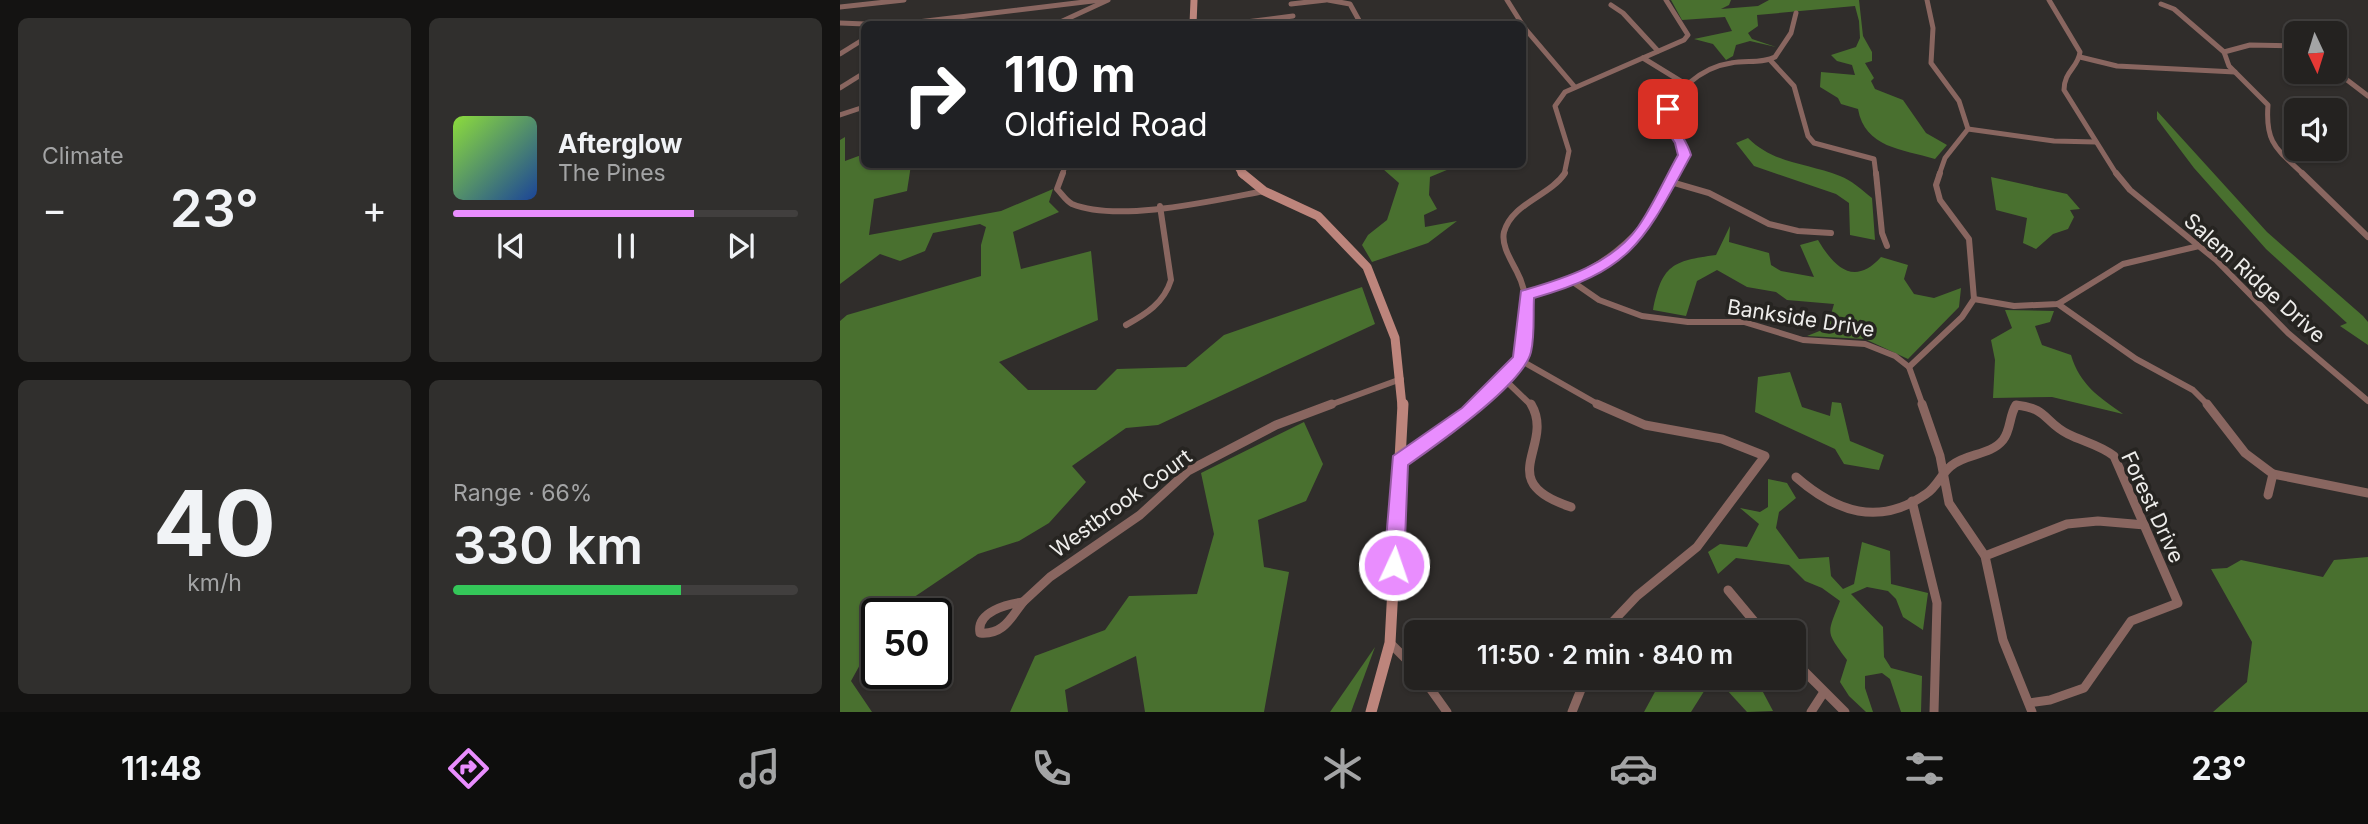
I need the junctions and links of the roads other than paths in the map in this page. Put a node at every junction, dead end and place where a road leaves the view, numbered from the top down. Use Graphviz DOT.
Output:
graph roads {
  1 [pos="904,0"];
  2 [pos="1101,0"];
  3 [pos="1108,0"];
  4 [pos="1194,0"];
  5 [pos="1327,0"];
  6 [pos="1507,0"];
  7 [pos="1666,0"];
  8 [pos="1927,0"];
  9 [pos="2049,0"];
  10 [pos="1291,2"];
  11 [pos="2161,4"];
  12 [pos="1611,5"];
  13 [pos="840,8"];
  14 [pos="1796,13"];
  15 [pos="1293,16"];
  16 [pos="926,21"];
  17 [pos="1062,21"];
  18 [pos="1193,21"];
  19 [pos="1254,21"];
  20 [pos="1294,21"];
  21 [pos="1359,21"];
  22 [pos="1520,21"];
  23 [pos="840,23"];
  24 [pos="861,24"];
  25 [pos="1526,30"];
  26 [pos="861,41"];
  27 [pos="2284,46"];
  28 [pos="1658,51"];
  29 [pos="2224,52"];
  30 [pos="840,54"];
  31 [pos="2080,57"];
  32 [pos="1643,58"];
  33 [pos="1771,61"];
  34 [pos="2236,72"];
  35 [pos="861,75"];
  36 [pos="2347,80"];
  37 [pos="1687,85"];
  38 [pos="1574,86"];
  39 [pos="840,88"];
  40 [pos="2368,96"];
  41 [pos="861,108"];
  42 [pos="840,115"];
  43 [pos="1968,129"];
  44 [pos="2096,142"];
  45 [pos="1065,168"];
  46 [pos="1238,168"];
  47 [pos="1671,182"];
  48 [pos="1264,191"];
  49 [pos="1160,206"];
  50 [pos="1831,233"];
  51 [pos="2368,237"];
  52 [pos="1887,246"];
  53 [pos="2199,246"];
  54 [pos="1573,282"];
  55 [pos="1527,295"];
  56 [pos="1974,299"];
  57 [pos="2058,304"];
  58 [pos="1126,325"];
  59 [pos="1520,360"];
  60 [pos="1909,367"];
  61 [pos="1503,378"];
  62 [pos="1401,379"];
  63 [pos="2368,401"];
  64 [pos="1399,461"];
  65 [pos="2273,474"];
  66 [pos="1796,477"];
  67 [pos="1942,479"];
  68 [pos="2368,493"];
  69 [pos="2268,495"];
  70 [pos="1912,501"];
  71 [pos="1571,507"];
  72 [pos="2145,524"];
  73 [pos="1985,556"];
  74 [pos="1728,590"];
  75 [pos="1023,602"];
  76 [pos="1614,620"];
  77 [pos="1753,620"];
  78 [pos="1390,643"];
  79 [pos="1404,656"];
  80 [pos="1806,673"];
  81 [pos="1431,690"];
  82 [pos="1581,690"];
  83 [pos="1824,692"];
  84 [pos="2031,707"];
  85 [pos="1371,712"];
  86 [pos="1447,712"];
  87 [pos="1572,712"];
  88 [pos="1811,712"];
  89 [pos="1845,712"];
  90 [pos="1934,712"];
  1 -- 13 [label="street"];
  2 -- 16 [label="street"];
  3 -- 17 [label="street"];
  4 -- 18 [label="main road"];
  5 -- 10 [label="street"];
  5 -- 21 [label="street"];
  6 -- 22 [label="street"];
  7 -- 28 [label="street"];
  8 -- 43 [label="street"];
  9 -- 31 [label="street"];
  10 -- 15 [label="street"];
  11 -- 29 [label="street"];
  12 -- 28 [label="street"];
  14 -- 33 [label="street"];
  15 -- 19 [label="street"];
  15 -- 20 [label="street"];
  23 -- 24 [label="street"];
  25 -- 38 [label="street"];
  26 -- 30 [label="street"];
  27 -- 29 [label="street"];
  28 -- 32 [label="street"];
  29 -- 34 [label="street"];
  31 -- 34 [label="street"];
  31 -- 44 [label="street, Salem Ridge Drive"];
  32 -- 37 [label="street"];
  32 -- 38 [label="street"];
  33 -- 37 [label="street"];
  33 -- 52 [label="street"];
  34 -- 51 [label="street"];
  35 -- 39 [label="street"];
  36 -- 40 [label="street"];
  37 -- 47 [label="street"];
  38 -- 55 [label="street"];
  41 -- 42 [label="street"];
  43 -- 44 [label="street"];
  43 -- 56 [label="street"];
  44 -- 53 [label="street, Salem Ridge Drive"];
  45 -- 49 [label="street"];
  46 -- 48 [label="main road"];
  47 -- 50 [label="street"];
  47 -- 54 [label="street"];
  48 -- 49 [label="street"];
  48 -- 62 [label="main road"];
  49 -- 58 [label="street"];
  53 -- 57 [label="street"];
  53 -- 63 [label="street, Salem Ridge Drive"];
  54 -- 55 [label="street"];
  54 -- 60 [label="street, Bankside Drive"];
  55 -- 59 [label="street"];
  56 -- 57 [label="street"];
  56 -- 60 [label="street"];
  57 -- 65 [label="street"];
  59 -- 61 [label="street"];
  59 -- 76 [label="street"];
  60 -- 67 [label="street"];
  61 -- 64 [label="street"];
  61 -- 71 [label="street"];
  62 -- 64 [label="main road"];
  62 -- 75 [label="street, Westbrook Court"];
  64 -- 78 [label="main road"];
  65 -- 68 [label="street"];
  65 -- 69 [label="street"];
  66 -- 70 [label="street, Forest Drive"];
  67 -- 70 [label="street, Forest Drive"];
  67 -- 72 [label="street, Forest Drive"];
  67 -- 73 [label="street"];
  70 -- 90 [label="street"];
  72 -- 73 [label="street"];
  72 -- 84 [label="street, Forest Drive"];
  73 -- 84 [label="street"];
  74 -- 77 [label="street"];
  75 -- 75 [label="street, Westbrook Court"];
  78 -- 79 [label="street"];
  78 -- 85 [label="main road"];
  80 -- 83 [label="street"];
  81 -- 86 [label="street"];
  82 -- 87 [label="street"];
  83 -- 88 [label="street"];
  83 -- 89 [label="street"];
}
